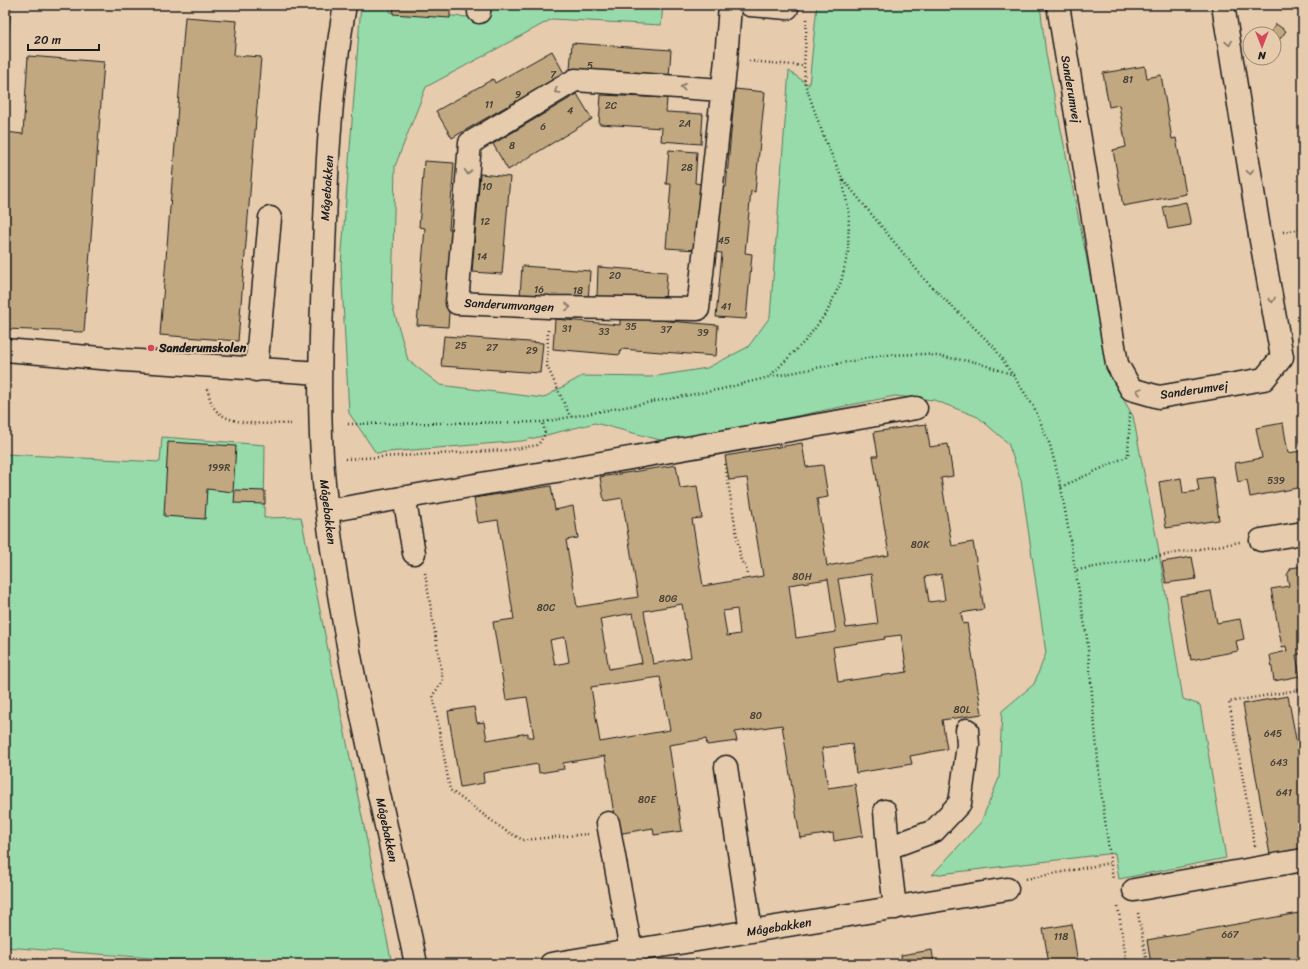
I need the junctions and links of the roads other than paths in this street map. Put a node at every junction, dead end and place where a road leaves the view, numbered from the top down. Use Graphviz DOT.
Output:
graph roads {
  1 [pos="332,5"];
  2 [pos="345,5"];
  3 [pos="730,5"];
  4 [pos="750,5"];
  5 [pos="1058,5"];
  6 [pos="1223,5"];
  7 [pos="797,10"];
  8 [pos="336,51"];
  9 [pos="722,90"];
  10 [pos="270,218"];
  11 [pos="5,350"];
  12 [pos="256,370"];
  13 [pos="320,373"];
  14 [pos="916,408"];
  15 [pos="404,497"];
  16 [pos="327,511"];
  17 [pos="1303,533"];
  18 [pos="1261,540"];
  19 [pos="414,553"];
  20 [pos="967,730"];
  21 [pos="726,767"];
  22 [pos="885,811"];
  23 [pos="609,828"];
  24 [pos="888,848"];
  25 [pos="1303,860"];
  26 [pos="1007,889"];
  27 [pos="1122,892"];
  28 [pos="895,908"];
  29 [pos="751,931"];
  30 [pos="631,951"];
  31 [pos="416,964"];
  32 [pos="551,964"];
  1 -- 8 [label="street, Mågebakken"];
  2 -- 8 [label="street, Mågebakken"];
  3 -- 9 [label="street, Sanderumvangen"];
  4 -- 7 [label="street"];
  6 -- 5 [label="street, Sanderumvej, one-way"];
  8 -- 13 [label="street, Mågebakken"];
  9 -- 9 [label="street, Sanderumvangen, one-way"];
  10 -- 12 [label="street"];
  11 -- 12 [label="street"];
  12 -- 13 [label="street"];
  13 -- 16 [label="street, Mågebakken"];
  14 -- 15 [label="street"];
  15 -- 16 [label="street"];
  15 -- 19 [label="street"];
  16 -- 31 [label="street, Mågebakken"];
  17 -- 18 [label="street"];
  20 -- 24 [label="street"];
  21 -- 29 [label="street"];
  22 -- 24 [label="street"];
  23 -- 30 [label="street"];
  24 -- 28 [label="street"];
  25 -- 27 [label="street"];
  26 -- 28 [label="street, Mågebakken"];
  28 -- 29 [label="street, Mågebakken"];
  29 -- 30 [label="street, Mågebakken"];
  30 -- 32 [label="street, Mågebakken"];
}
